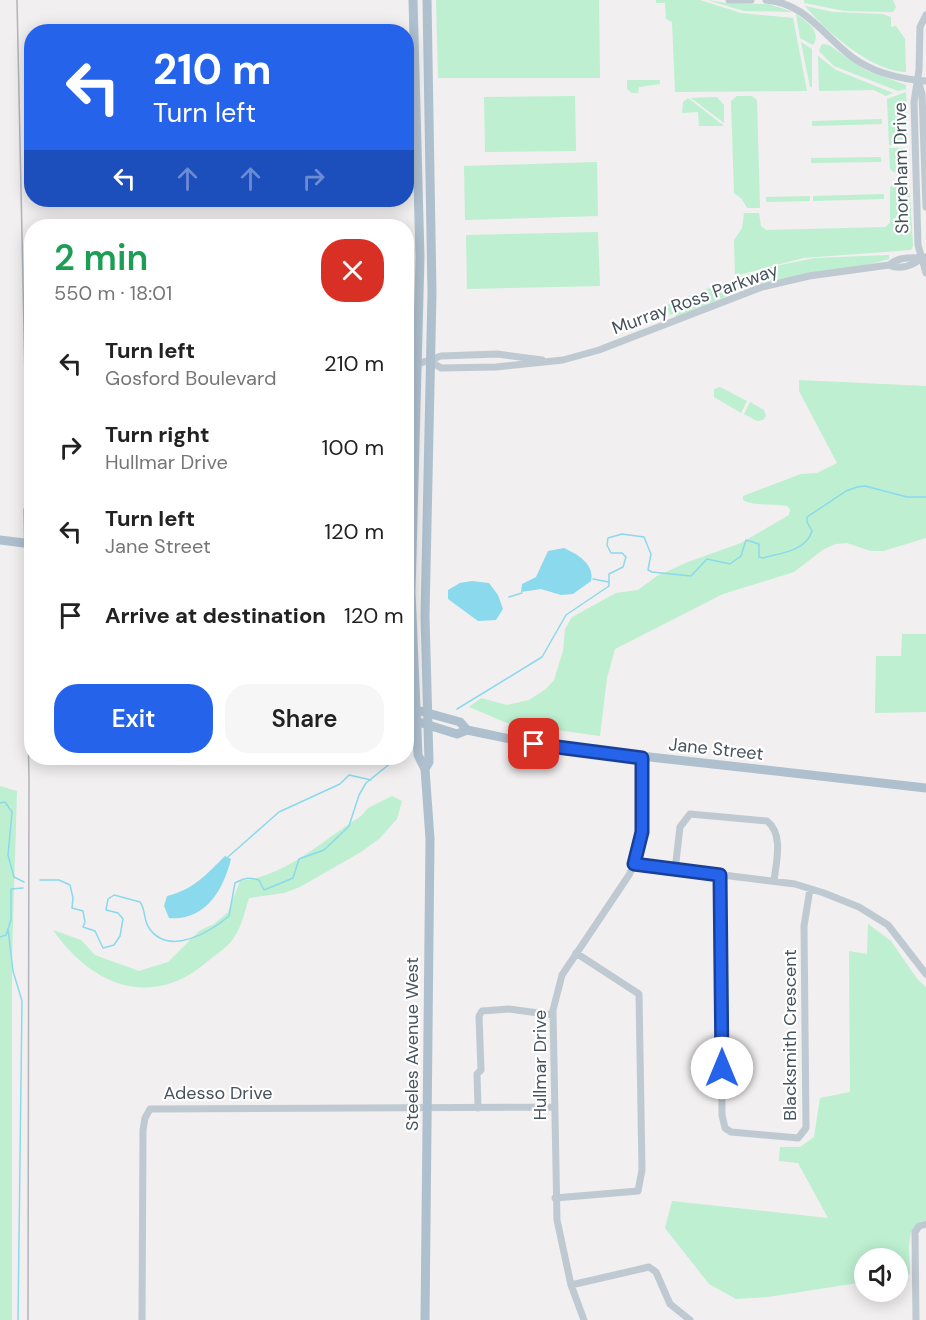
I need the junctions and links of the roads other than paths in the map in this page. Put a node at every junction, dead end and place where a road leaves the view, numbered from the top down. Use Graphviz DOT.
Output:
graph roads {
  1 [pos="413,0"];
  2 [pos="427,0"];
  3 [pos="729,0"];
  4 [pos="751,0"];
  5 [pos="766,0"];
  6 [pos="926,15"];
  7 [pos="414,24"];
  8 [pos="414,37"];
  9 [pos="922,81"];
  10 [pos="926,207"];
  11 [pos="923,257"];
  12 [pos="926,273"];
  13 [pos="548,361"];
  14 [pos="430,362"];
  15 [pos="418,364"];
  16 [pos="415,486"];
  17 [pos="428,487"];
  18 [pos="414,512"];
  19 [pos="0,540"];
  20 [pos="24,543"];
  21 [pos="414,709"];
  22 [pos="427,713"];
  23 [pos="414,721"];
  24 [pos="428,725"];
  25 [pos="467,730"];
  26 [pos="414,735"];
  27 [pos="642,758"];
  28 [pos="425,769"];
  29 [pos="926,788"];
  30 [pos="634,864"];
  31 [pos="675,870"];
  32 [pos="720,875"];
  33 [pos="774,881"];
  34 [pos="810,889"];
  35 [pos="576,953"];
  36 [pos="926,975"];
  37 [pos="553,1015"];
  38 [pos="555,1107"];
  39 [pos="428,1108"];
  40 [pos="478,1108"];
  41 [pos="555,1198"];
  42 [pos="926,1224"];
  43 [pos="571,1285"];
  44 [pos="142,1320"];
  45 [pos="424,1320"];
  46 [pos="584,1320"];
  47 [pos="690,1320"];
  48 [pos="916,1320"];
  1 -- 7 [label="main road, Steeles Avenue West"];
  2 -- 14 [label="main road, Steeles Avenue West"];
  3 -- 4 [label="street"];
  5 -- 9 [label="street"];
  6 -- 9 [label="street"];
  8 -- 15 [label="main road, Steeles Avenue West"];
  9 -- 10 [label="street, Shoreham Drive"];
  9 -- 11 [label="street, Shoreham Drive"];
  11 -- 12 [label="street, Shoreham Drive"];
  11 -- 13 [label="street, Murray Ross Parkway"];
  13 -- 14 [label="street, Murray Ross Parkway"];
  13 -- 14 [label="street, Murray Ross Parkway"];
  14 -- 15 [label="street, Murray Ross Parkway"];
  14 -- 17 [label="main road, Steeles Avenue West"];
  15 -- 16 [label="main road, Steeles Avenue West"];
  16 -- 17 [label="main road"];
  16 -- 18 [label="main road, Steeles Avenue West"];
  17 -- 22 [label="main road, Steeles Avenue West"];
  19 -- 20 [label="main road"];
  21 -- 22 [label="main road, Jane Street"];
  22 -- 24 [label="main road, Steeles Avenue West"];
  22 -- 25 [label="main road, Jane Street"];
  23 -- 24 [label="main road, Jane Street"];
  24 -- 25 [label="main road, Jane Street"];
  24 -- 28 [label="main road, Steeles Avenue West"];
  25 -- 27 [label="main road, Jane Street"];
  26 -- 28 [label="main road, Steeles Avenue West"];
  27 -- 29 [label="main road, Jane Street"];
  27 -- 30 [label="street, Hullmar Drive"];
  28 -- 39 [label="main road, Steeles Avenue West"];
  30 -- 31 [label="street"];
  30 -- 35 [label="street, Hullmar Drive"];
  31 -- 32 [label="street"];
  31 -- 33 [label="street"];
  32 -- 33 [label="street"];
  32 -- 34 [label="street, Blacksmith Crescent"];
  33 -- 34 [label="street"];
  34 -- 36 [label="street"];
  35 -- 37 [label="street, Hullmar Drive"];
  35 -- 41 [label="street"];
  37 -- 38 [label="street, Hullmar Drive"];
  37 -- 40 [label="street"];
  38 -- 40 [label="street"];
  38 -- 41 [label="street, Hullmar Drive"];
  39 -- 40 [label="street"];
  39 -- 44 [label="street, Adesso Drive"];
  39 -- 45 [label="main road, Steeles Avenue West"];
  41 -- 43 [label="street, Hullmar Drive"];
  42 -- 48 [label="street"];
  43 -- 46 [label="street, Hullmar Drive"];
  43 -- 47 [label="street"];
}
